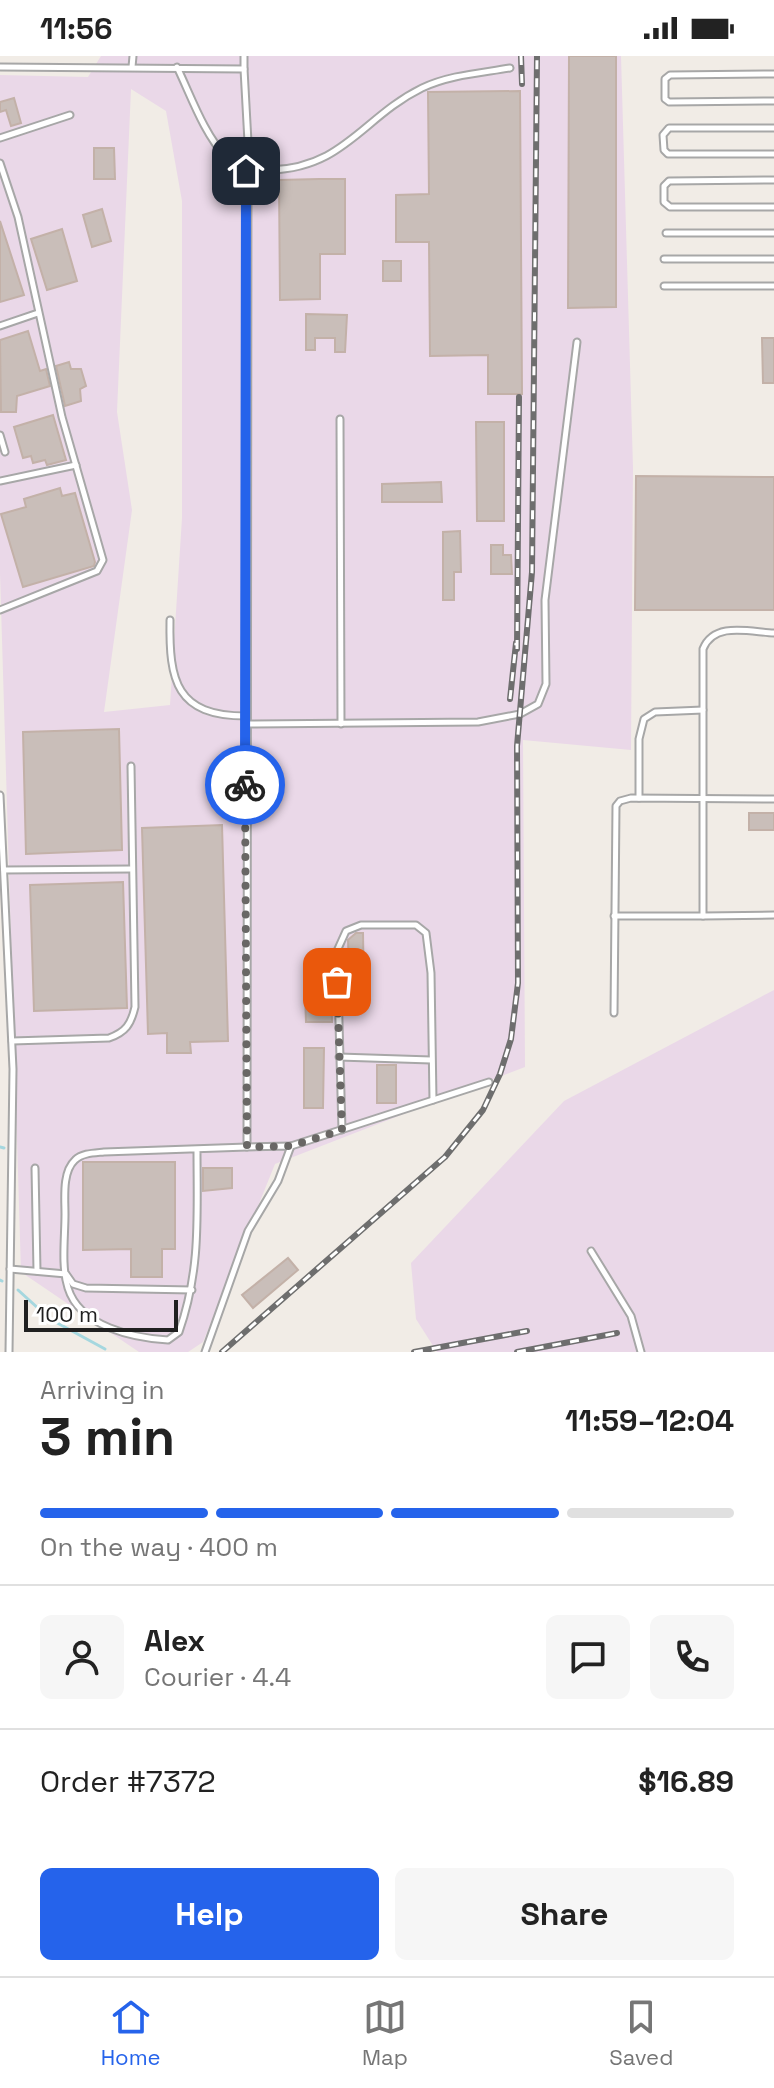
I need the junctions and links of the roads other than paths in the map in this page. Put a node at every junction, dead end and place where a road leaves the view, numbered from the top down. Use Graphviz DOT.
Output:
graph roads {
  1 [pos="133,56"];
  2 [pos="244,56"];
  3 [pos="0,67"];
  4 [pos="132,67"];
  5 [pos="177,67"];
  6 [pos="510,68"];
  7 [pos="244,69"];
  8 [pos="774,74"];
  9 [pos="774,101"];
  10 [pos="70,115"];
  11 [pos="774,128"];
  12 [pos="0,138"];
  13 [pos="774,154"];
  14 [pos="0,163"];
  15 [pos="246,171"];
  16 [pos="774,180"];
  17 [pos="774,207"];
  18 [pos="666,233"];
  19 [pos="774,233"];
  20 [pos="664,259"];
  21 [pos="774,259"];
  22 [pos="664,286"];
  23 [pos="774,286"];
  24 [pos="38,313"];
  25 [pos="0,326"];
  26 [pos="577,342"];
  27 [pos="340,419"];
  28 [pos="0,435"];
  29 [pos="5,452"];
  30 [pos="76,465"];
  31 [pos="0,481"];
  32 [pos="0,610"];
  33 [pos="170,620"];
  34 [pos="774,633"];
  35 [pos="703,710"];
  36 [pos="246,716"];
  37 [pos="246,724"];
  38 [pos="341,724"];
  39 [pos="131,766"];
  40 [pos="0,795"];
  41 [pos="639,798"];
  42 [pos="703,799"];
  43 [pos="774,799"];
  44 [pos="130,869"];
  45 [pos="4,870"];
  46 [pos="774,915"];
  47 [pos="614,916"];
  48 [pos="703,916"];
  49 [pos="614,1013"];
  50 [pos="12,1041"];
  51 [pos="339,1057"];
  52 [pos="431,1060"];
  53 [pos="489,1082"];
  54 [pos="433,1100"];
  55 [pos="342,1130"];
  56 [pos="291,1146"];
  57 [pos="247,1147"];
  58 [pos="197,1151"];
  59 [pos="35,1168"];
  60 [pos="591,1251"];
  61 [pos="10,1269"];
  62 [pos="37,1272"];
  63 [pos="66,1274"];
  64 [pos="192,1290"];
  65 [pos="9,1352"];
  66 [pos="205,1352"];
  67 [pos="641,1352"];
  1 -- 4 [label="lane"];
  2 -- 7 [label="lane"];
  3 -- 4 [label="lane"];
  4 -- 5 [label="lane"];
  5 -- 7 [label="lane"];
  5 -- 15 [label="lane"];
  6 -- 15 [label="lane"];
  7 -- 15 [label="lane"];
  8 -- 9 [label="lane"];
  10 -- 12 [label="lane"];
  11 -- 13 [label="lane"];
  14 -- 24 [label="lane"];
  15 -- 36 [label="lane"];
  16 -- 17 [label="lane"];
  18 -- 19 [label="lane"];
  20 -- 21 [label="lane"];
  22 -- 23 [label="lane"];
  24 -- 25 [label="lane"];
  24 -- 30 [label="lane"];
  26 -- 38 [label="lane"];
  27 -- 38 [label="lane"];
  28 -- 29 [label="lane"];
  30 -- 31 [label="lane"];
  30 -- 32 [label="lane"];
  33 -- 36 [label="lane"];
  34 -- 35 [label="lane"];
  35 -- 41 [label="lane"];
  35 -- 42 [label="lane"];
  36 -- 37 [label="lane"];
  37 -- 38 [label="lane"];
  37 -- 57 [label="lane"];
  39 -- 44 [label="lane"];
  40 -- 45 [label="lane"];
  41 -- 42 [label="lane"];
  41 -- 47 [label="lane"];
  42 -- 43 [label="lane"];
  42 -- 48 [label="lane"];
  44 -- 45 [label="lane"];
  44 -- 50 [label="lane"];
  45 -- 50 [label="lane"];
  46 -- 48 [label="lane"];
  47 -- 48 [label="lane"];
  47 -- 49 [label="lane"];
  50 -- 61 [label="lane"];
  51 -- 52 [label="lane"];
  51 -- 52 [label="lane"];
  51 -- 55 [label="lane"];
  52 -- 54 [label="lane"];
  53 -- 54 [label="lane"];
  54 -- 55 [label="lane"];
  55 -- 56 [label="lane"];
  56 -- 57 [label="lane"];
  56 -- 66 [label="lane"];
  57 -- 58 [label="lane"];
  58 -- 63 [label="lane"];
  58 -- 64 [label="lane"];
  59 -- 62 [label="lane"];
  60 -- 67 [label="lane"];
  61 -- 62 [label="lane"];
  61 -- 65 [label="lane"];
  62 -- 63 [label="lane"];
  63 -- 64 [label="lane"];
  63 -- 64 [label="lane"];
}
